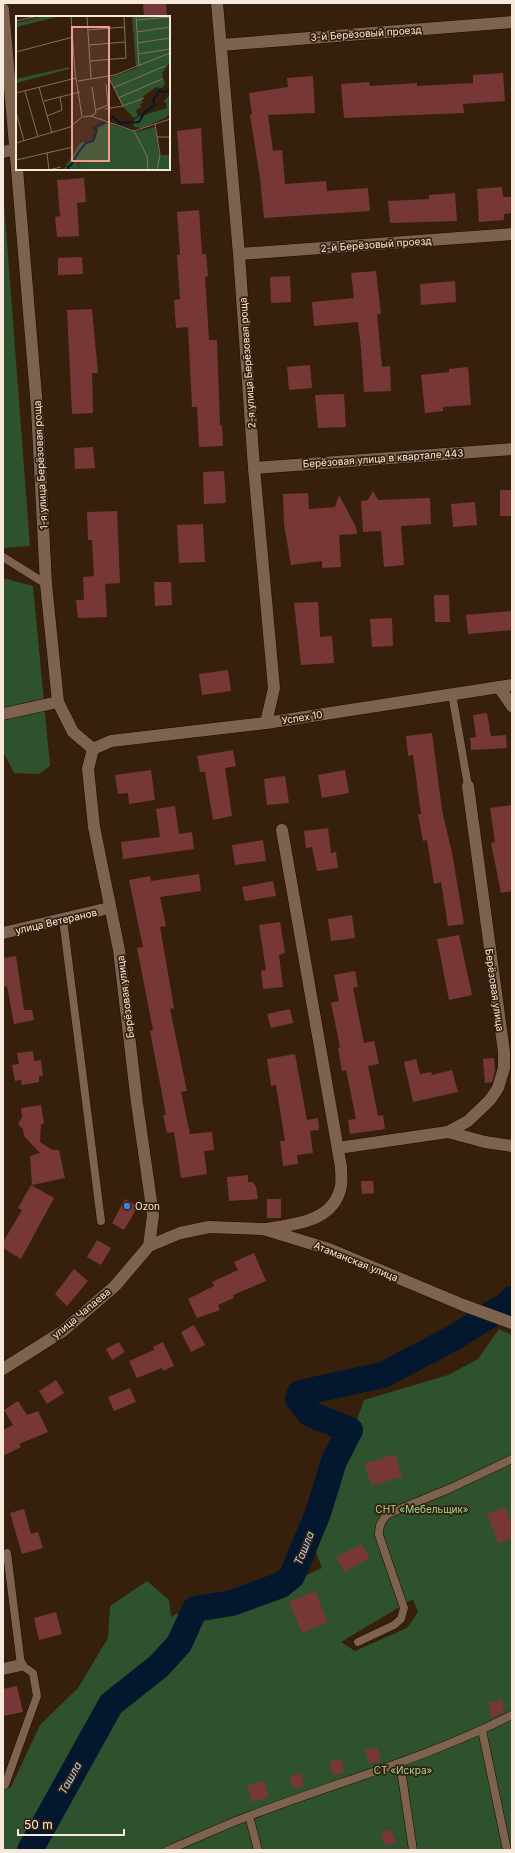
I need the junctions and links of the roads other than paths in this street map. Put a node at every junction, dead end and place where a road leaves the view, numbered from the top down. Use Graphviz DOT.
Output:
graph roads {
  1 [pos="217,3"];
  2 [pos="3,9"];
  3 [pos="512,22"];
  4 [pos="221,45"];
  5 [pos="16,148"];
  6 [pos="3,152"];
  7 [pos="17,170"];
  8 [pos="512,234"];
  9 [pos="239,254"];
  10 [pos="512,449"];
  11 [pos="254,468"];
  12 [pos="3,557"];
  13 [pos="46,584"];
  14 [pos="512,685"];
  15 [pos="499,687"];
  16 [pos="452,694"];
  17 [pos="58,702"];
  18 [pos="512,706"];
  19 [pos="3,714"];
  20 [pos="266,723"];
  21 [pos="93,749"];
  22 [pos="468,786"];
  23 [pos="282,830"];
  24 [pos="109,908"];
  25 [pos="63,919"];
  26 [pos="3,933"];
  27 [pos="448,1132"];
  28 [pos="512,1146"];
  29 [pos="338,1148"];
  30 [pos="101,1221"];
  31 [pos="263,1229"];
  32 [pos="149,1246"];
  33 [pos="510,1322"];
  34 [pos="3,1370"];
  35 [pos="512,1459"];
  36 [pos="7,1553"];
  37 [pos="358,1642"];
  38 [pos="21,1665"];
  39 [pos="3,1669"];
  40 [pos="512,1715"];
  41 [pos="482,1730"];
  42 [pos="400,1763"];
  43 [pos="5,1785"];
  44 [pos="249,1816"];
  45 [pos="168,1850"];
  46 [pos="258,1850"];
  47 [pos="413,1850"];
  48 [pos="507,1850"];
  1 -- 4 [label="street, 2-я улица Берёзовая роща"];
  2 -- 5 [label="street, 1-я улица Берёзовая роща"];
  3 -- 4 [label="street, 3-й Берёзовый проезд"];
  4 -- 9 [label="street, 2-я улица Берёзовая роща"];
  5 -- 6 [label="street"];
  7 -- 13 [label="street, 1-я улица Берёзовая роща"];
  8 -- 9 [label="street, 2-й Берёзовый проезд"];
  9 -- 11 [label="street, 2-я улица Берёзовая роща"];
  10 -- 11 [label="street, Берёзовая улица в квартале 443"];
  11 -- 20 [label="street, 2-я улица Берёзовая роща"];
  12 -- 13 [label="lane"];
  13 -- 17 [label="street, 1-я улица Берёзовая роща"];
  14 -- 15 [label="street, Успех 10"];
  15 -- 16 [label="street, Успех 10"];
  15 -- 18 [label="street"];
  16 -- 20 [label="street, Успех 10"];
  16 -- 22 [label="lane"];
  17 -- 19 [label="street"];
  17 -- 21 [label="street, 1-я улица Берёзовая роща"];
  20 -- 21 [label="street, Успех 10"];
  21 -- 24 [label="street, Берёзовая улица"];
  22 -- 27 [label="street, Берёзовая улица"];
  23 -- 29 [label="street"];
  24 -- 25 [label="street, улица Ветеранов"];
  24 -- 32 [label="street, Берёзовая улица"];
  25 -- 26 [label="street, улица Ветеранов"];
  25 -- 30 [label="lane"];
  27 -- 28 [label="street"];
  27 -- 29 [label="street, Берёзовая улица"];
  29 -- 31 [label="street"];
  31 -- 32 [label="street, Атаманская улица"];
  31 -- 33 [label="street, Атаманская улица"];
  32 -- 34 [label="street, улица Чапаева"];
  35 -- 37 [label="lane"];
  36 -- 38 [label="lane"];
  38 -- 39 [label="street"];
  38 -- 43 [label="lane"];
  40 -- 41 [label="lane"];
  41 -- 42 [label="lane"];
  41 -- 48 [label="lane"];
  42 -- 44 [label="lane"];
  42 -- 47 [label="lane"];
  44 -- 45 [label="lane"];
  44 -- 46 [label="lane"];
}
